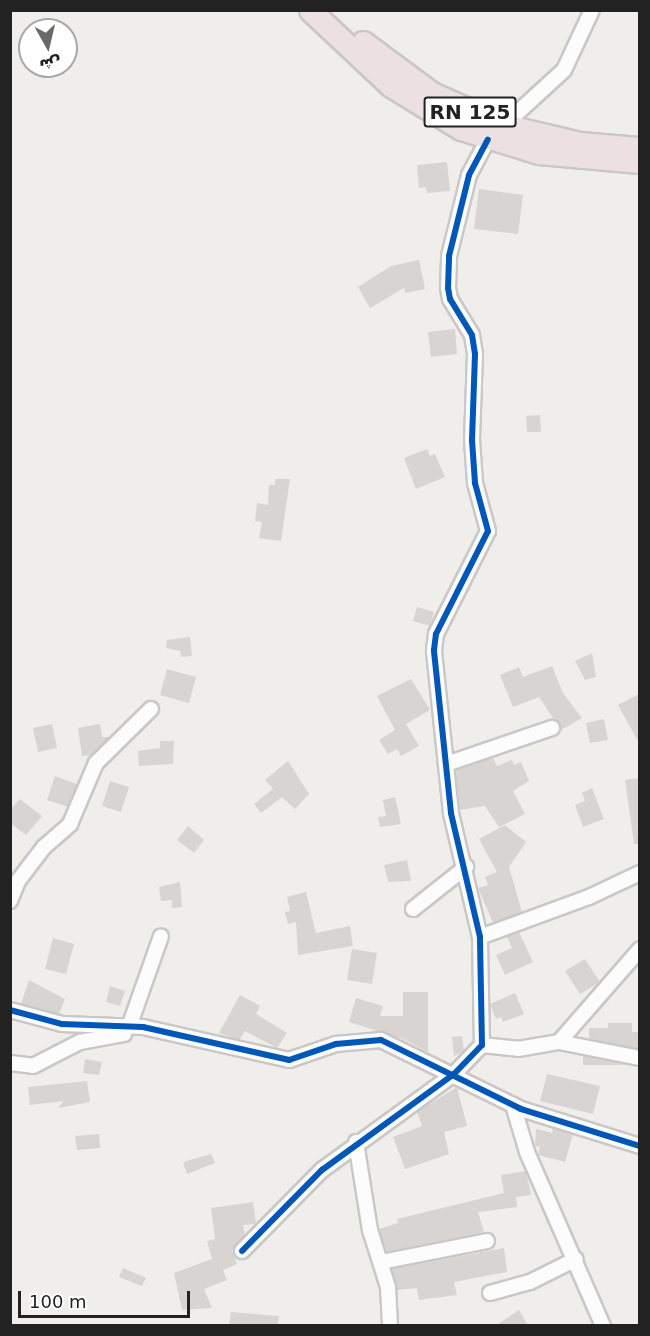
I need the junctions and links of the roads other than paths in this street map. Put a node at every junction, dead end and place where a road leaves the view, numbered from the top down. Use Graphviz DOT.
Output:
graph roads {
  1 [pos="310,10"];
  2 [pos="330,10"];
  3 [pos="592,10"];
  4 [pos="504,125"];
  5 [pos="488,140"];
  6 [pos="639,148"];
  7 [pos="639,162"];
  8 [pos="151,709"];
  9 [pos="552,728"];
  10 [pos="446,764"];
  11 [pos="466,867"];
  12 [pos="639,873"];
  13 [pos="10,901"];
  14 [pos="413,909"];
  15 [pos="160,936"];
  16 [pos="480,937"];
  17 [pos="639,949"];
  18 [pos="10,1010"];
  19 [pos="129,1027"];
  20 [pos="143,1027"];
  21 [pos="559,1042"];
  22 [pos="482,1045"];
  23 [pos="639,1058"];
  24 [pos="10,1063"];
  25 [pos="454,1074"];
  26 [pos="513,1105"];
  27 [pos="356,1142"];
  28 [pos="639,1146"];
  29 [pos="487,1241"];
  30 [pos="242,1251"];
  31 [pos="576,1259"];
  32 [pos="381,1262"];
  33 [pos="490,1293"];
  34 [pos="390,1326"];
  35 [pos="603,1326"];
  1 -- 5 [label="highway"];
  2 -- 4 [label="highway, RN 125"];
  3 -- 4 [label="street"];
  4 -- 6 [label="highway, RN 125"];
  5 -- 7 [label="highway"];
  5 -- 10 [label="street"];
  8 -- 13 [label="street"];
  9 -- 10 [label="street"];
  10 -- 11 [label="street"];
  11 -- 14 [label="street"];
  11 -- 16 [label="street"];
  12 -- 16 [label="street"];
  15 -- 19 [label="street"];
  16 -- 22 [label="street"];
  17 -- 21 [label="street"];
  18 -- 19 [label="street"];
  19 -- 20 [label="street"];
  20 -- 24 [label="street"];
  20 -- 25 [label="street"];
  21 -- 22 [label="street"];
  21 -- 23 [label="street"];
  22 -- 25 [label="street"];
  25 -- 26 [label="street"];
  25 -- 27 [label="street"];
  26 -- 28 [label="street"];
  26 -- 31 [label="street"];
  27 -- 30 [label="street"];
  27 -- 32 [label="street"];
  29 -- 32 [label="street"];
  31 -- 33 [label="street"];
  31 -- 35 [label="street"];
  32 -- 34 [label="street"];
}
